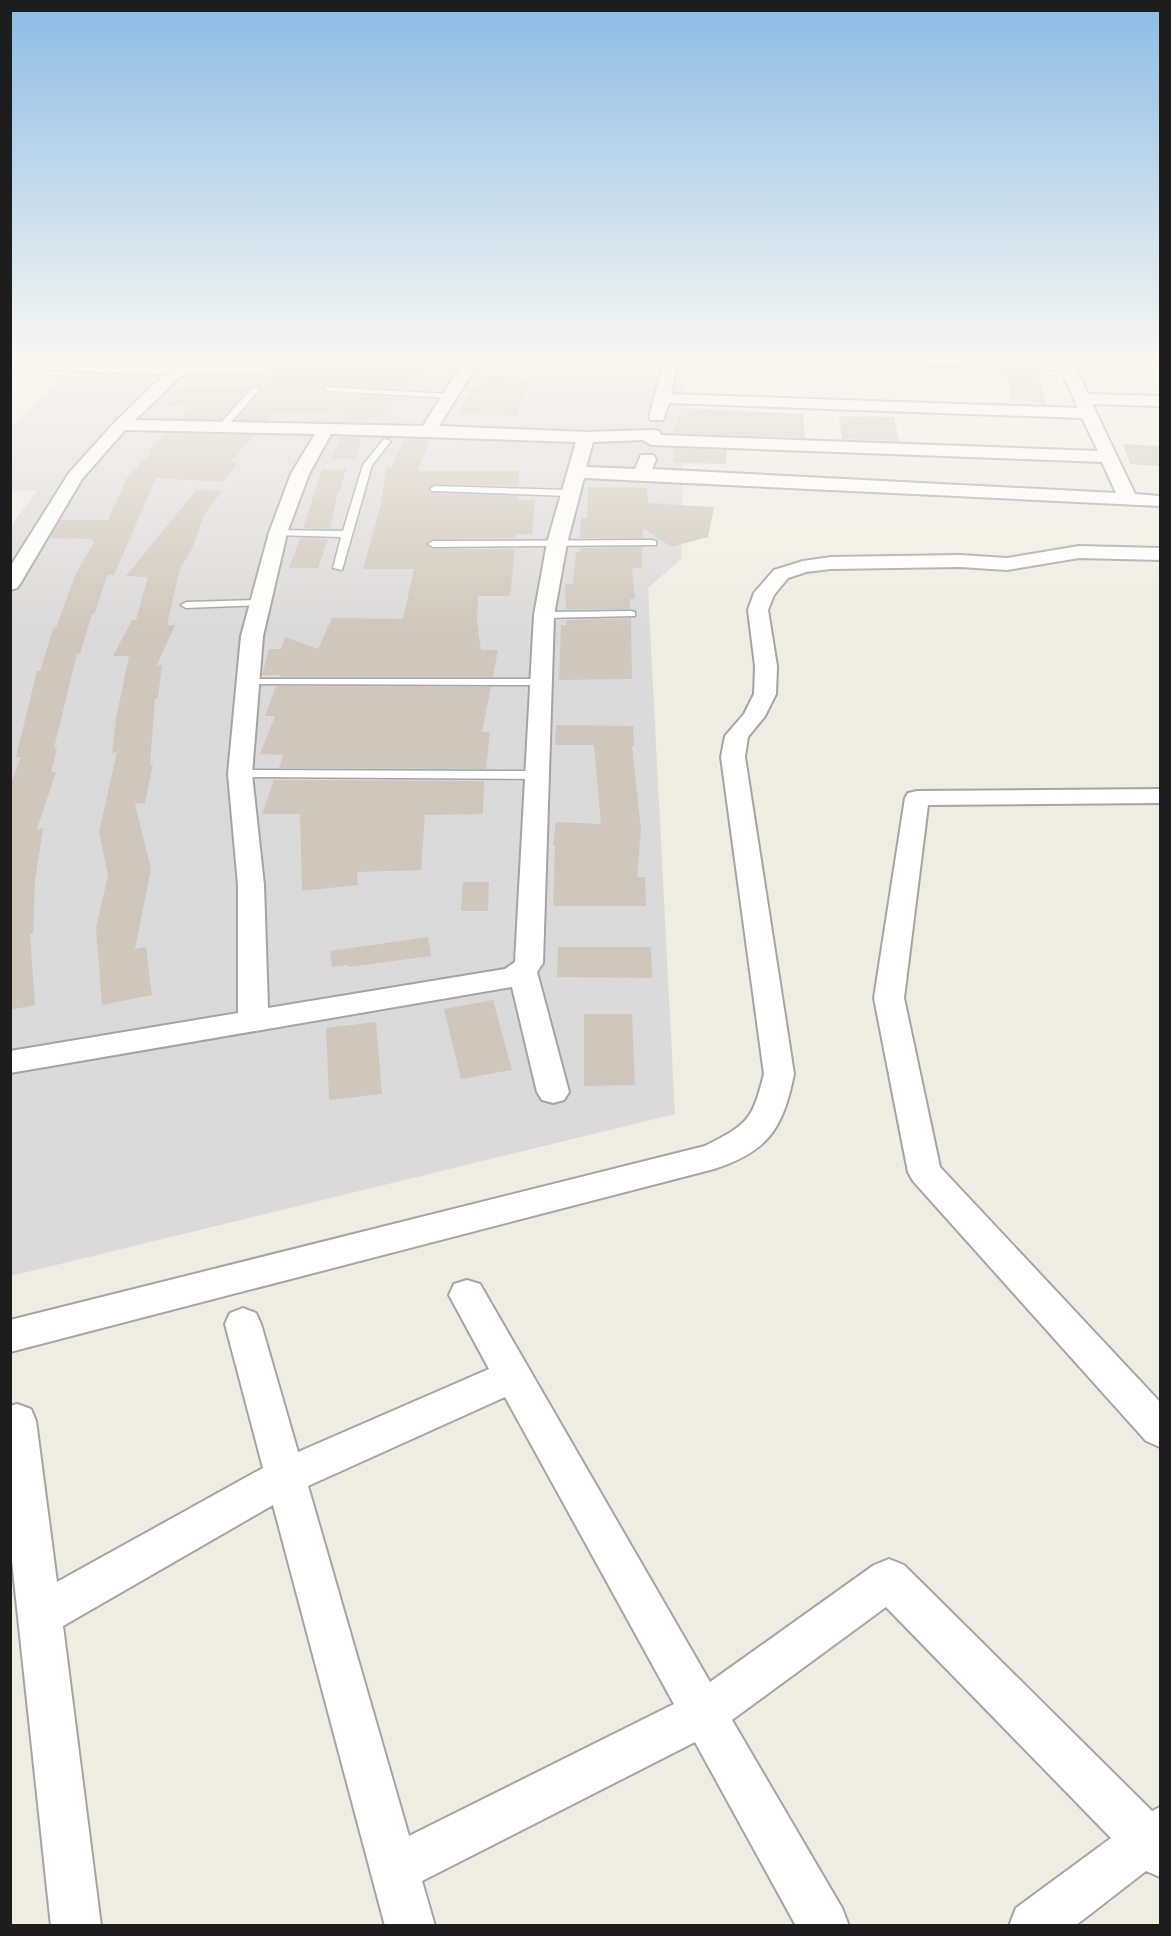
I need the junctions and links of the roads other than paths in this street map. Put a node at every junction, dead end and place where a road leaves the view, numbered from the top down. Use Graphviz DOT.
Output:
graph roads {
  1 [pos="100,448"];
  2 [pos="315,448"];
  3 [pos="381,448"];
  4 [pos="583,448"];
  5 [pos="649,448"];
  6 [pos="888,448"];
  7 [pos="1104,448"];
  8 [pos="1108,458"];
  9 [pos="639,474"];
  10 [pos="572,483"];
  11 [pos="435,489"];
  12 [pos="1128,499"];
  13 [pos="1161,501"];
  14 [pos="278,533"];
  15 [pos="347,534"];
  16 [pos="557,543"];
  17 [pos="652,543"];
  18 [pos="433,544"];
  19 [pos="1161,554"];
  20 [pos="338,568"];
  21 [pos="10,584"];
  22 [pos="260,603"];
  23 [pos="186,605"];
  24 [pos="631,614"];
  25 [pos="544,615"];
  26 [pos="248,682"];
  27 [pos="541,682"];
  28 [pos="240,774"];
  29 [pos="537,775"];
  30 [pos="1161,796"];
  31 [pos="523,971"];
  32 [pos="253,1020"];
  33 [pos="10,1062"];
  34 [pos="553,1092"];
  35 [pos="467,1295"];
  36 [pos="243,1324"];
  37 [pos="10,1336"];
  38 [pos="513,1376"];
  39 [pos="17,1421"];
  40 [pos="1161,1429"];
  41 [pos="286,1476"];
  42 [pos="40,1615"];
  43 [pos="704,1713"];
  44 [pos="1156,1842"];
  45 [pos="394,1869"];
  46 [pos="76,1926"];
  47 [pos="410,1926"];
  48 [pos="824,1926"];
  49 [pos="1034,1926"];
  1 -- 21 [label="street"];
  2 -- 14 [label="street"];
  3 -- 15 [label="lane"];
  4 -- 10 [label="street"];
  5 -- 9 [label="street"];
  6 -- 8 [label="street"];
  7 -- 8 [label="street"];
  8 -- 12 [label="street"];
  9 -- 10 [label="street"];
  9 -- 12 [label="street"];
  10 -- 11 [label="lane"];
  10 -- 16 [label="street"];
  12 -- 13 [label="street"];
  14 -- 15 [label="lane"];
  14 -- 22 [label="street"];
  15 -- 20 [label="lane"];
  16 -- 17 [label="lane"];
  16 -- 18 [label="lane"];
  16 -- 25 [label="street"];
  19 -- 37 [label="street"];
  22 -- 23 [label="lane"];
  22 -- 26 [label="street"];
  24 -- 25 [label="lane"];
  25 -- 27 [label="street"];
  26 -- 27 [label="lane"];
  26 -- 28 [label="street"];
  27 -- 29 [label="street"];
  28 -- 29 [label="lane"];
  28 -- 32 [label="street"];
  29 -- 31 [label="street"];
  30 -- 40 [label="street"];
  31 -- 32 [label="street"];
  31 -- 34 [label="street"];
  32 -- 33 [label="street"];
  35 -- 38 [label="street"];
  36 -- 41 [label="street"];
  38 -- 41 [label="street"];
  38 -- 43 [label="street"];
  39 -- 42 [label="street"];
  41 -- 42 [label="street"];
  41 -- 45 [label="street"];
  42 -- 46 [label="street"];
  43 -- 44 [label="street"];
  43 -- 45 [label="street"];
  43 -- 48 [label="street"];
  44 -- 49 [label="street"];
  45 -- 47 [label="street"];
}
